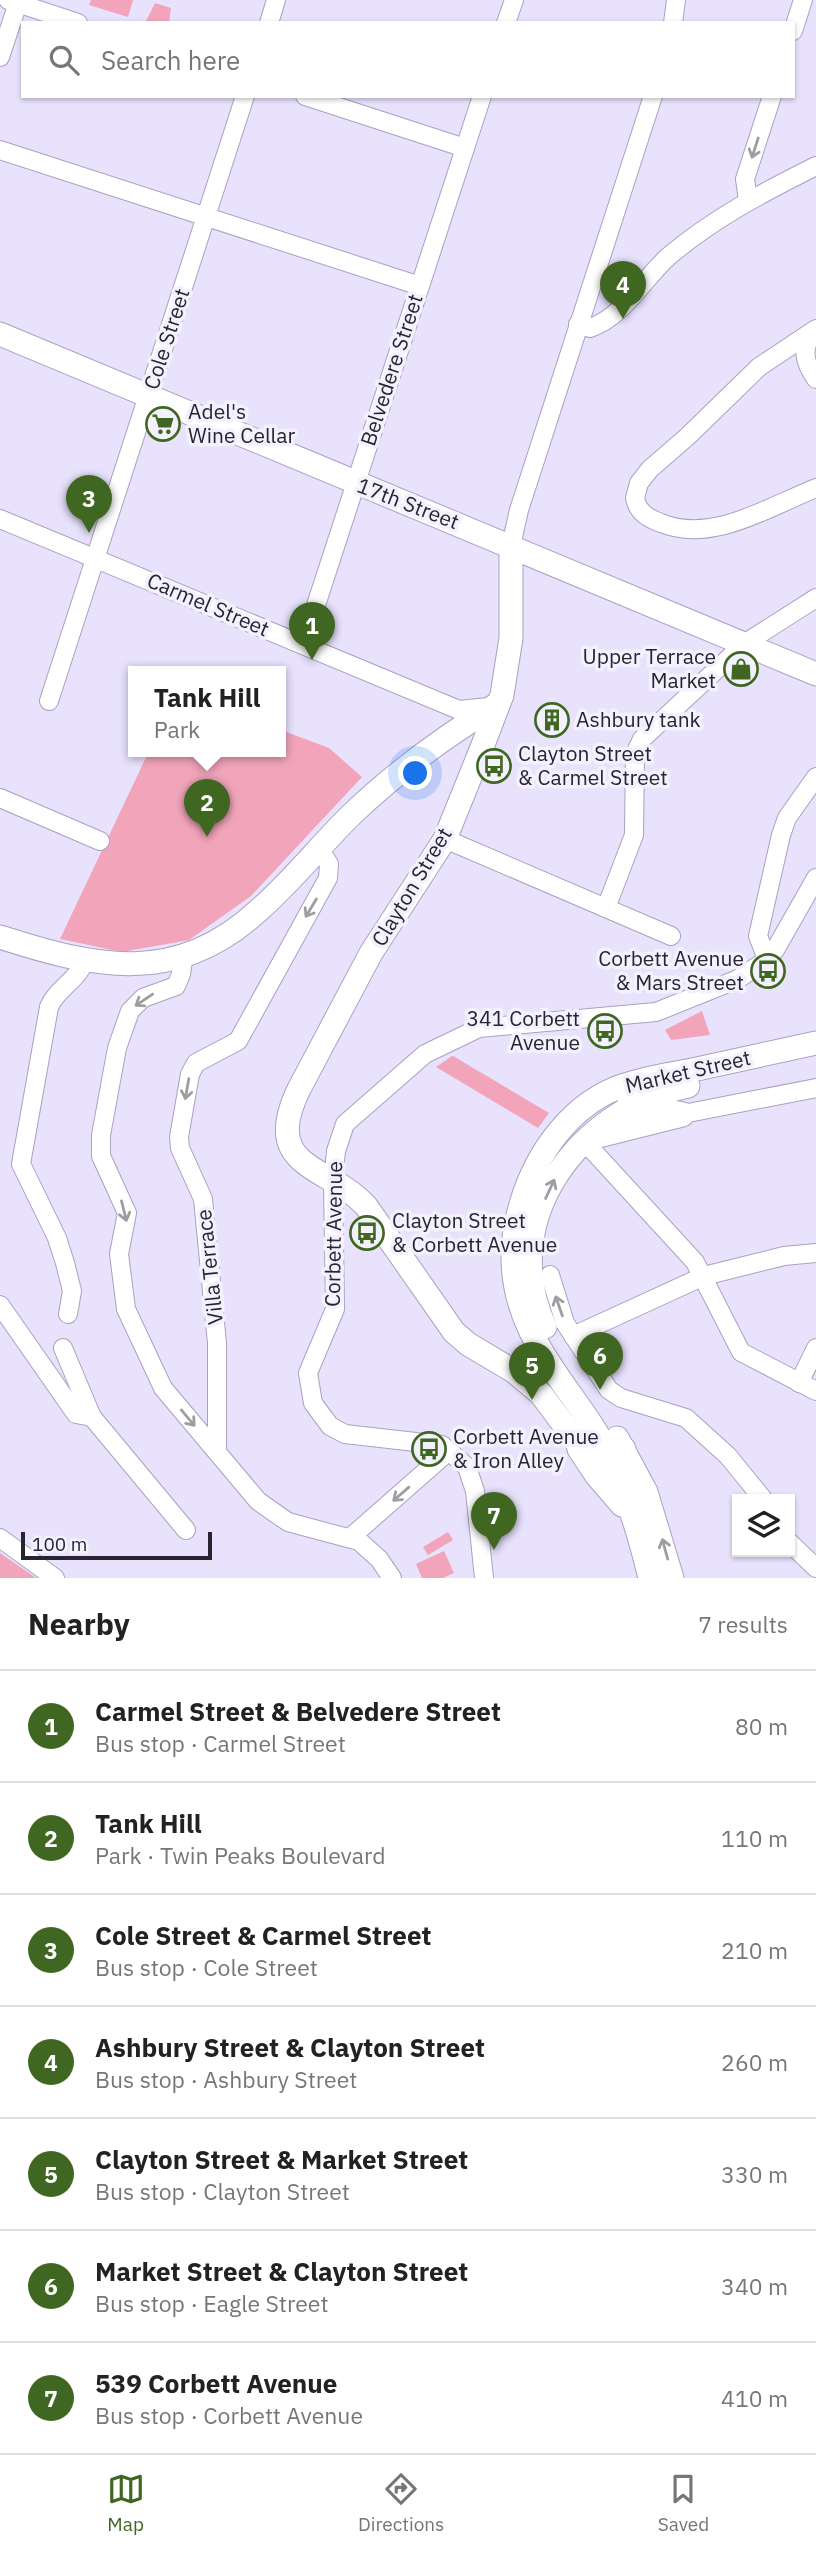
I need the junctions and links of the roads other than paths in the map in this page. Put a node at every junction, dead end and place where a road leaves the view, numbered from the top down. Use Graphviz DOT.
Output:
graph roads {
  1 [pos="276,0"];
  2 [pos="514,0"];
  3 [pos="676,0"];
  4 [pos="803,0"];
  5 [pos="15,1"];
  6 [pos="72,21"];
  7 [pos="270,21"];
  8 [pos="507,21"];
  9 [pos="673,21"];
  10 [pos="795,24"];
  11 [pos="0,57"];
  12 [pos="244,98"];
  13 [pos="312,98"];
  14 [pos="481,98"];
  15 [pos="652,98"];
  16 [pos="771,98"];
  17 [pos="465,148"];
  18 [pos="0,150"];
  19 [pos="816,166"];
  20 [pos="748,200"];
  21 [pos="206,217"];
  22 [pos="420,286"];
  23 [pos="578,324"];
  24 [pos="816,329"];
  25 [pos="0,334"];
  26 [pos="777,353"];
  27 [pos="812,372"];
  28 [pos="148,397"];
  29 [pos="356,483"];
  30 [pos="816,488"];
  31 [pos="0,519"];
  32 [pos="511,545"];
  33 [pos="96,558"];
  34 [pos="548,562"];
  35 [pos="816,598"];
  36 [pos="512,601"];
  37 [pos="744,644"];
  38 [pos="303,645"];
  39 [pos="816,674"];
  40 [pos="49,701"];
  41 [pos="496,705"];
  42 [pos="816,777"];
  43 [pos="0,798"];
  44 [pos="444,839"];
  45 [pos="100,841"];
  46 [pos="319,848"];
  47 [pos="816,878"];
  48 [pos="606,908"];
  49 [pos="671,936"];
  50 [pos="0,937"];
  51 [pos="184,954"];
  52 [pos="767,959"];
  53 [pos="85,961"];
  54 [pos="816,1043"];
  55 [pos="816,1058"];
  56 [pos="816,1088"];
  57 [pos="635,1103"];
  58 [pos="682,1114"];
  59 [pos="583,1140"];
  60 [pos="544,1152"];
  61 [pos="333,1182"];
  62 [pos="816,1253"];
  63 [pos="531,1258"];
  64 [pos="550,1275"];
  65 [pos="704,1276"];
  66 [pos="0,1305"];
  67 [pos="68,1314"];
  68 [pos="573,1336"];
  69 [pos="62,1348"];
  70 [pos="816,1348"];
  71 [pos="808,1387"];
  72 [pos="92,1417"];
  73 [pos="578,1446"];
  74 [pos="450,1450"];
  75 [pos="217,1452"];
  76 [pos="617,1453"];
  77 [pos="759,1494"];
  78 [pos="636,1527"];
  79 [pos="187,1530"];
  80 [pos="0,1538"];
  81 [pos="351,1538"];
  82 [pos="795,1548"];
  83 [pos="816,1568"];
  84 [pos="55,1578"];
  85 [pos="392,1578"];
  86 [pos="484,1578"];
  87 [pos="650,1578"];
  88 [pos="673,1578"];
  89 [pos="685,1578"];
  1 -- 7 [label="street"];
  2 -- 8 [label="street"];
  3 -- 9 [label="street"];
  4 -- 10 [label="street"];
  5 -- 6 [label="street"];
  5 -- 11 [label="street"];
  12 -- 21 [label="street, Cole Street"];
  13 -- 17 [label="street"];
  14 -- 17 [label="street, Belvedere Street"];
  15 -- 23 [label="street, Clayton Street"];
  16 -- 20 [label="street, one-way"];
  17 -- 22 [label="street, Belvedere Street"];
  18 -- 21 [label="street"];
  19 -- 20 [label="street"];
  20 -- 23 [label="street"];
  21 -- 22 [label="street"];
  21 -- 28 [label="street, Cole Street"];
  22 -- 29 [label="street, Belvedere Street"];
  23 -- 32 [label="street, Clayton Street"];
  24 -- 26 [label="street"];
  24 -- 27 [label="street"];
  25 -- 28 [label="main road, 17th Street"];
  26 -- 27 [label="street"];
  26 -- 30 [label="street"];
  28 -- 29 [label="main road, 17th Street"];
  28 -- 33 [label="street, Cole Street"];
  29 -- 32 [label="main road, 17th Street"];
  29 -- 38 [label="street, Belvedere Street"];
  31 -- 33 [label="street, Carmel Street"];
  32 -- 34 [label="main road, 17th Street"];
  32 -- 36 [label="main road, Clayton Street"];
  33 -- 38 [label="street, Carmel Street"];
  33 -- 40 [label="street, Cole Street"];
  34 -- 36 [label="main road"];
  34 -- 37 [label="main road, 17th Street"];
  35 -- 37 [label="street"];
  36 -- 41 [label="main road, Clayton Street"];
  37 -- 39 [label="main road, 17th Street"];
  37 -- 48 [label="street"];
  38 -- 41 [label="street, Carmel Street"];
  41 -- 44 [label="main road, Clayton Street"];
  41 -- 46 [label="main road"];
  42 -- 52 [label="street"];
  43 -- 45 [label="street"];
  44 -- 48 [label="street"];
  44 -- 61 [label="main road, Clayton Street"];
  46 -- 51 [label="main road"];
  46 -- 75 [label="street, Villa Terrace, one-way"];
  47 -- 52 [label="street, Corbett Avenue"];
  48 -- 49 [label="street"];
  50 -- 53 [label="main road"];
  51 -- 53 [label="main road"];
  51 -- 75 [label="street, one-way"];
  52 -- 61 [label="street, Corbett Avenue"];
  53 -- 67 [label="street"];
  54 -- 60 [label="main road, Market Street"];
  55 -- 57 [label="main road, Market Street"];
  56 -- 58 [label="street"];
  57 -- 58 [label="main road"];
  57 -- 59 [label="main road, Market Street"];
  57 -- 60 [label="main road"];
  58 -- 59 [label="main road"];
  63 -- 59 [label="main road, Market Street, one-way"];
  59 -- 65 [label="street"];
  60 -- 76 [label="main road, Market Street"];
  61 -- 73 [label="main road, Clayton Street"];
  61 -- 74 [label="street, Corbett Avenue"];
  62 -- 65 [label="street"];
  63 -- 64 [label="main road"];
  63 -- 76 [label="main road, Market Street"];
  68 -- 64 [label="street, one-way"];
  65 -- 68 [label="street"];
  65 -- 71 [label="street"];
  66 -- 72 [label="street"];
  68 -- 77 [label="street"];
  69 -- 72 [label="street"];
  70 -- 71 [label="street"];
  72 -- 79 [label="street"];
  73 -- 76 [label="main road"];
  73 -- 78 [label="main road, Clayton Street"];
  74 -- 81 [label="street, one-way"];
  74 -- 86 [label="street"];
  75 -- 81 [label="street"];
  76 -- 78 [label="main road, Market Street"];
  88 -- 76 [label="main road, Market Street, one-way"];
  78 -- 87 [label="main road, Market Street"];
  80 -- 84 [label="street"];
  81 -- 85 [label="street"];
  82 -- 83 [label="street"];
  88 -- 89 [label="street"];
}
